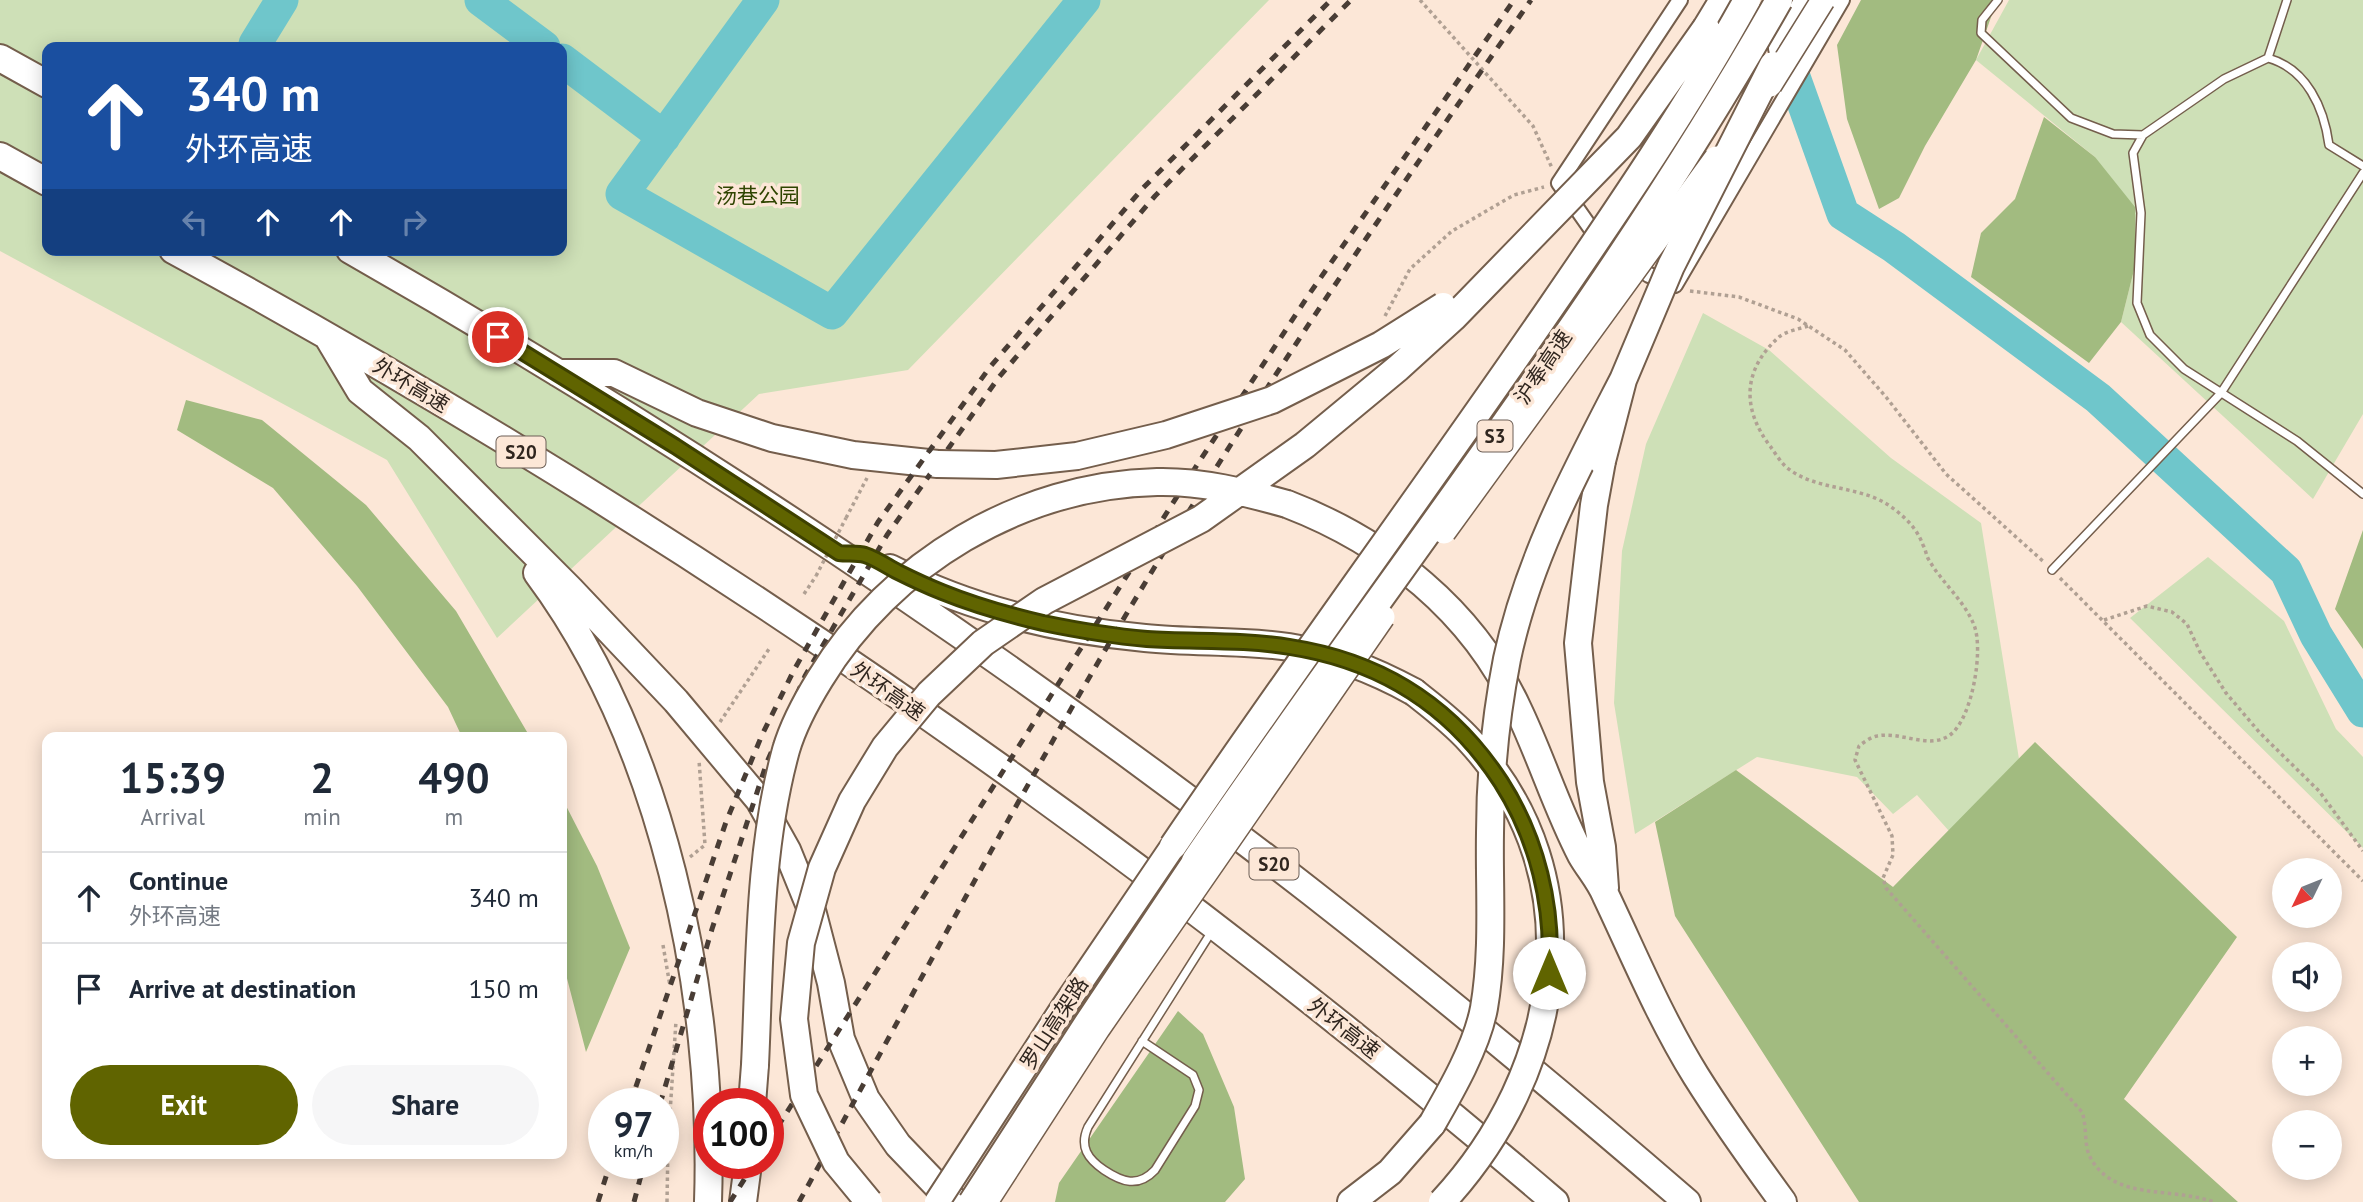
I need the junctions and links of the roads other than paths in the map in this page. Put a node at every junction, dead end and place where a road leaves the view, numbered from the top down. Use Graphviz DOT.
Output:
graph roads {
  1 [pos="1680,0"];
  2 [pos="1723,0"];
  3 [pos="1745,0"];
  4 [pos="1779,0"];
  5 [pos="1808,0"];
  6 [pos="1823,0"];
  7 [pos="1842,0"];
  8 [pos="1998,0"];
  9 [pos="2287,0"];
  10 [pos="0,58"];
  11 [pos="2268,58"];
  12 [pos="42,81"];
  13 [pos="2143,135"];
  14 [pos="0,156"];
  15 [pos="2363,166"];
  16 [pos="2363,173"];
  17 [pos="42,179"];
  18 [pos="1541,228"];
  19 [pos="184,256"];
  20 [pos="360,256"];
  21 [pos="328,337"];
  22 [pos="558,373"];
  23 [pos="1623,380"];
  24 [pos="2221,393"];
  25 [pos="473,492"];
  26 [pos="2363,494"];
  27 [pos="839,553"];
  28 [pos="2052,570"];
  29 [pos="1298,649"];
  30 [pos="1173,846"];
  31 [pos="1195,861"];
  32 [pos="1605,893"];
  33 [pos="1214,927"];
  34 [pos="1142,1041"];
  35 [pos="753,1088"];
  36 [pos="746,1179"];
  37 [pos="708,1202"];
  38 [pos="743,1202"];
  39 [pos="869,1202"];
  40 [pos="924,1202"];
  41 [pos="937,1202"];
  42 [pos="956,1202"];
  43 [pos="971,1202"];
  44 [pos="986,1202"];
  45 [pos="1351,1202"];
  46 [pos="1442,1202"];
  47 [pos="1555,1202"];
  48 [pos="1687,1202"];
  49 [pos="1783,1202"];
  1 -- 7 [label="street"];
  2 -- 18 [label="highway, bridge"];
  3 -- 29 [label="main road, bridge"];
  3 -- 30 [label="highway, 沪奉高速 / S3, bridge"];
  4 -- 31 [label="highway, 沪奉高速 / S3, bridge"];
  5 -- 23 [label="highway, bridge"];
  6 -- 44 [label="main road, bridge"];
  8 -- 13 [label="lane"];
  9 -- 11 [label="lane"];
  10 -- 12 [label="highway"];
  11 -- 13 [label="lane"];
  11 -- 15 [label="lane"];
  13 -- 24 [label="lane"];
  14 -- 17 [label="highway"];
  16 -- 24 [label="lane"];
  18 -- 22 [label="highway, bridge"];
  18 -- 39 [label="highway, bridge"];
  19 -- 21 [label="highway, 外环高速 / S20"];
  20 -- 22 [label="highway, S20"];
  21 -- 25 [label="highway"];
  21 -- 33 [label="highway, 外环高速 / S20"];
  22 -- 27 [label="highway, S20"];
  23 -- 32 [label="highway, bridge"];
  23 -- 45 [label="highway, bridge"];
  24 -- 26 [label="lane"];
  24 -- 28 [label="lane"];
  25 -- 37 [label="highway"];
  25 -- 42 [label="highway"];
  27 -- 29 [label="highway"];
  27 -- 48 [label="highway, S20"];
  29 -- 40 [label="main road"];
  29 -- 46 [label="highway, bridge"];
  30 -- 41 [label="highway, 罗山高架路, bridge"];
  31 -- 43 [label="highway, 罗山高架路, bridge"];
  32 -- 35 [label="highway, bridge"];
  32 -- 49 [label="highway"];
  33 -- 34 [label="lane"];
  33 -- 47 [label="highway, 外环高速 / S20"];
  34 -- 34 [label="lane"];
  36 -- 38 [label="highway"];
}
